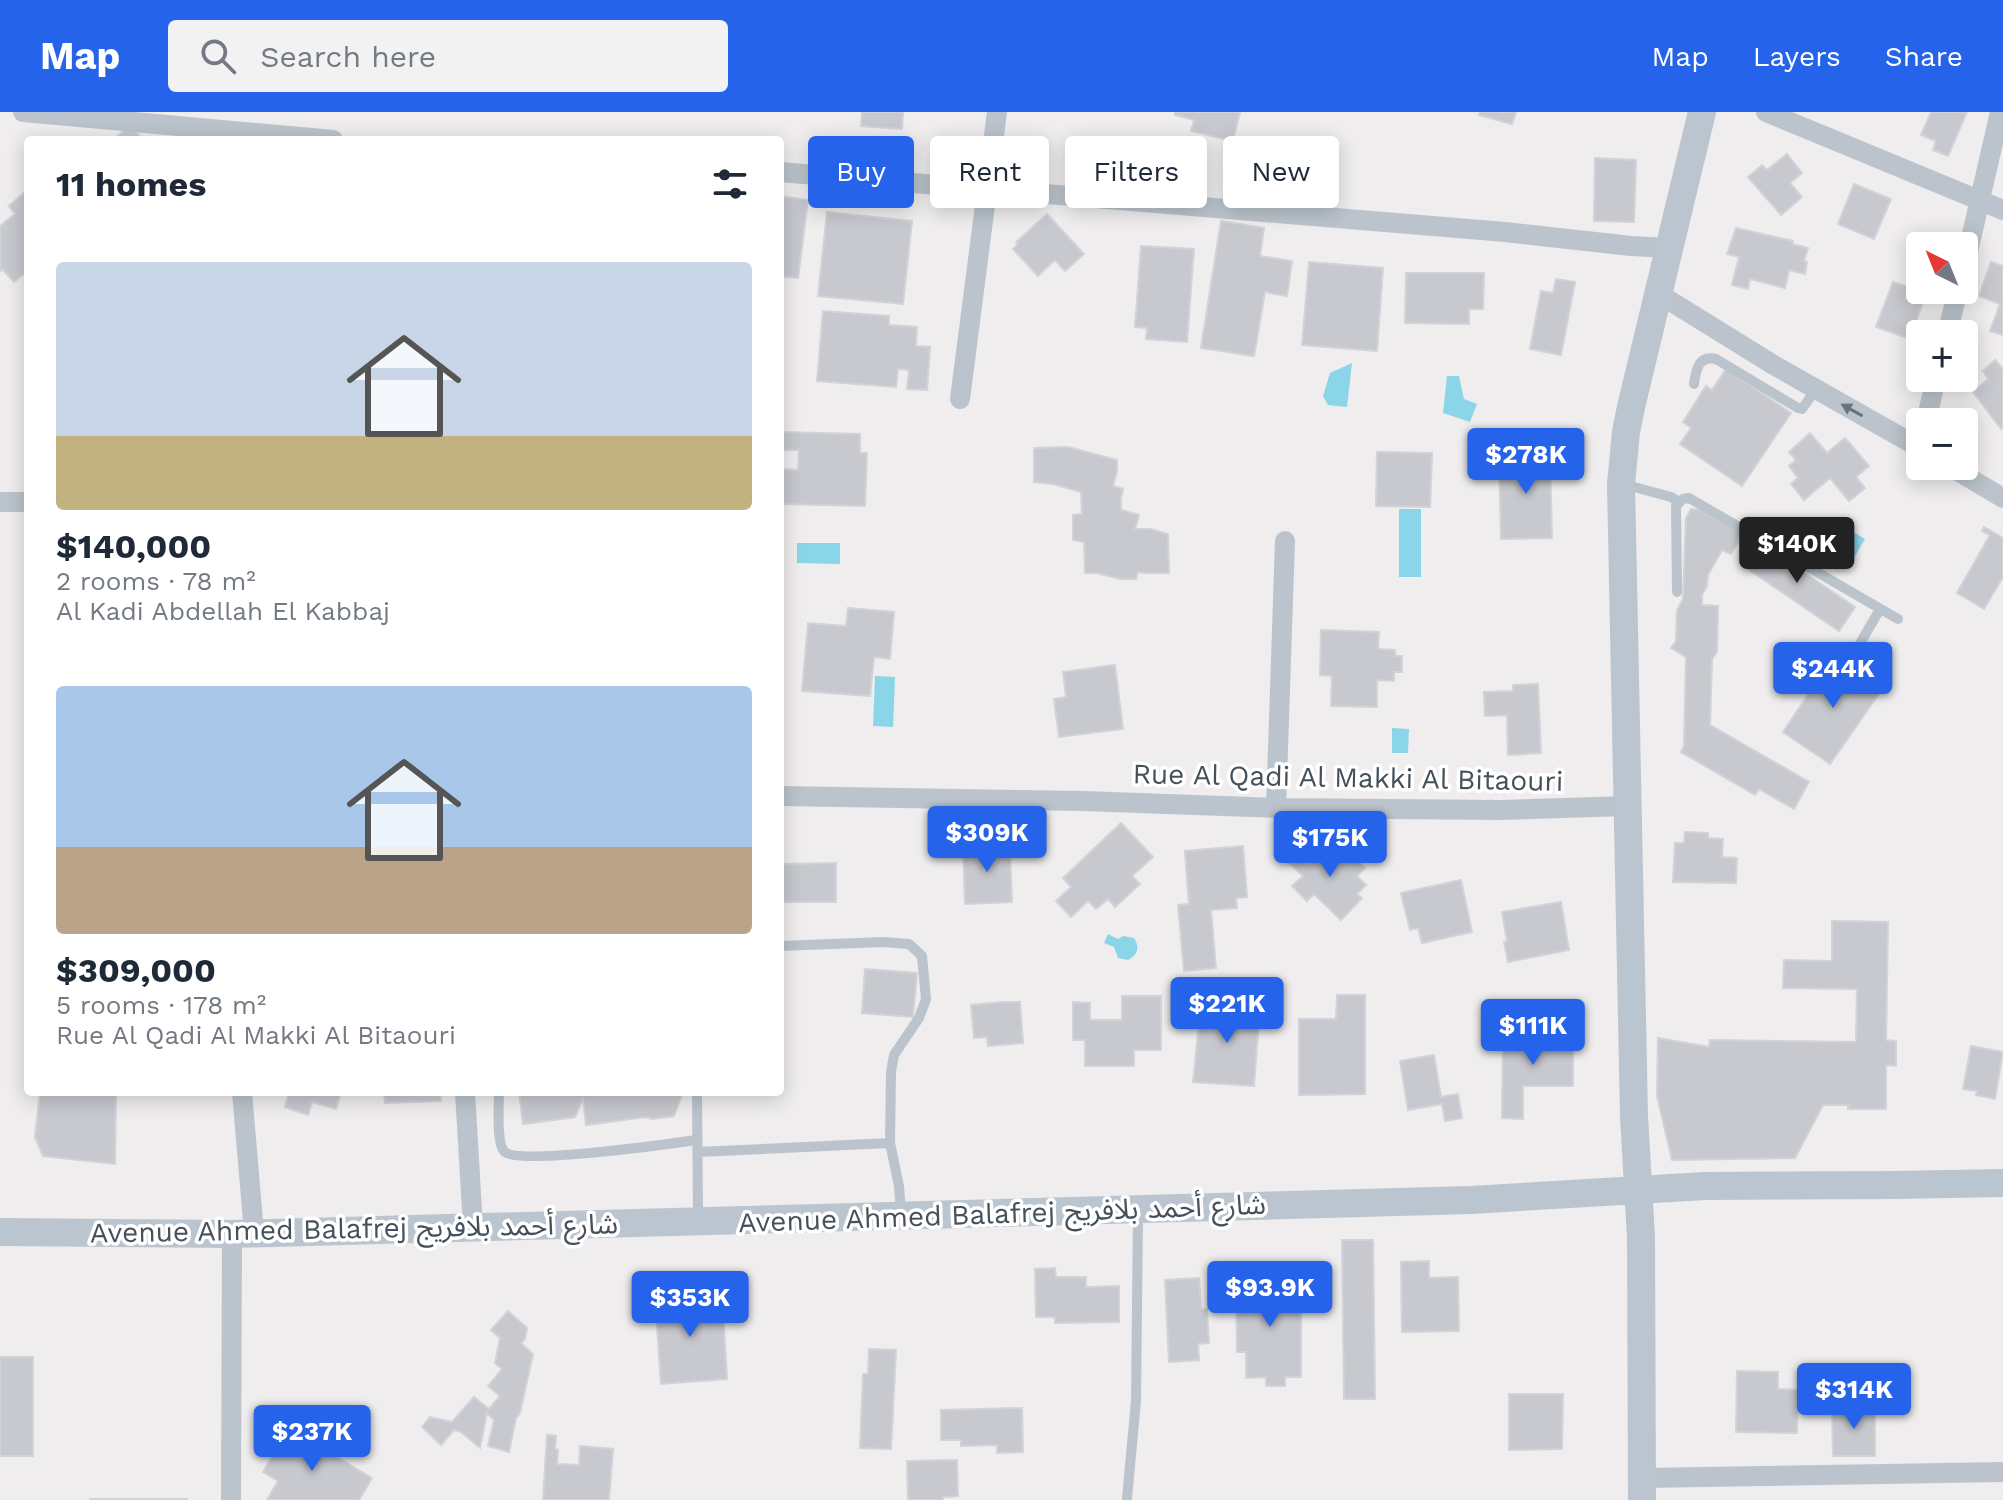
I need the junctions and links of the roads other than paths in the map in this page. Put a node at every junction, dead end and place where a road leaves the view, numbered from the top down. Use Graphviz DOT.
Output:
graph roads {
  1 [pos="23,112"];
  2 [pos="252,112"];
  3 [pos="997,112"];
  4 [pos="1702,112"];
  5 [pos="1766,112"];
  6 [pos="2000,112"];
  7 [pos="249,136"];
  8 [pos="994,136"];
  9 [pos="784,172"];
  10 [pos="930,184"];
  11 [pos="1049,194"];
  12 [pos="1980,201"];
  13 [pos="984,208"];
  14 [pos="2003,210"];
  15 [pos="1973,232"];
  16 [pos="1670,248"];
  17 [pos="1659,294"];
  18 [pos="1694,384"];
  19 [pos="1816,389"];
  20 [pos="960,399"];
  21 [pos="1906,440"];
  22 [pos="1973,480"];
  23 [pos="1621,484"];
  24 [pos="2003,498"];
  25 [pos="0,502"];
  26 [pos="24,502"];
  27 [pos="1679,502"];
  28 [pos="1285,541"];
  29 [pos="1677,592"];
  30 [pos="1880,609"];
  31 [pos="1898,619"];
  32 [pos="1858,647"];
  33 [pos="784,796"];
  34 [pos="1627,806"];
  35 [pos="1276,808"];
  36 [pos="784,946"];
  37 [pos="242,1096"];
  38 [pos="465,1096"];
  39 [pos="499,1096"];
  40 [pos="697,1096"];
  41 [pos="890,1143"];
  42 [pos="697,1146"];
  43 [pos="2003,1183"];
  44 [pos="1638,1189"];
  45 [pos="1138,1210"];
  46 [pos="901,1215"];
  47 [pos="698,1222"];
  48 [pos="473,1227"];
  49 [pos="0,1232"];
  50 [pos="243,1233"];
  51 [pos="2003,1472"];
  52 [pos="1642,1489"];
  53 [pos="1127,1498"];
  54 [pos="231,1500"];
  1 -- 7 [label="street"];
  2 -- 7 [label="street"];
  3 -- 8 [label="street"];
  4 -- 16 [label="main road"];
  5 -- 12 [label="street"];
  6 -- 12 [label="street"];
  9 -- 10 [label="street"];
  11 -- 16 [label="street"];
  12 -- 14 [label="street"];
  12 -- 15 [label="street"];
  13 -- 20 [label="street"];
  16 -- 17 [label="main road"];
  17 -- 19 [label="street"];
  17 -- 23 [label="main road"];
  18 -- 19 [label="lane"];
  21 -- 19 [label="street, one-way"];
  22 -- 24 [label="street"];
  23 -- 27 [label="lane"];
  23 -- 34 [label="main road"];
  25 -- 26 [label="street"];
  27 -- 29 [label="lane"];
  27 -- 30 [label="lane"];
  28 -- 35 [label="street"];
  30 -- 31 [label="lane"];
  30 -- 32 [label="lane"];
  33 -- 35 [label="street, Rue Al Qadi Al Makki Al Bitaouri"];
  34 -- 35 [label="street, Rue Al Qadi Al Makki Al Bitaouri"];
  34 -- 44 [label="main road"];
  36 -- 41 [label="lane"];
  37 -- 50 [label="street"];
  38 -- 48 [label="street"];
  39 -- 42 [label="lane"];
  40 -- 42 [label="lane"];
  41 -- 42 [label="lane"];
  41 -- 46 [label="lane"];
  42 -- 47 [label="lane"];
  43 -- 44 [label="main road, Avenue Ahmed Balafrej شارع أحمد بلافريج"];
  44 -- 45 [label="main road, Avenue Ahmed Balafrej شارع أحمد بلافريج"];
  44 -- 52 [label="main road"];
  45 -- 46 [label="main road, Avenue Ahmed Balafrej شارع أحمد بلافريج"];
  45 -- 53 [label="lane"];
  46 -- 47 [label="main road, Avenue Ahmed Balafrej شارع أحمد بلافريج"];
  47 -- 48 [label="main road, Avenue Ahmed Balafrej شارع أحمد بلافريج"];
  48 -- 50 [label="main road, Avenue Ahmed Balafrej شارع أحمد بلافريج"];
  49 -- 50 [label="main road, Avenue Ahmed Balafrej شارع أحمد بلافريج"];
  50 -- 54 [label="street"];
  51 -- 52 [label="street"];
}
